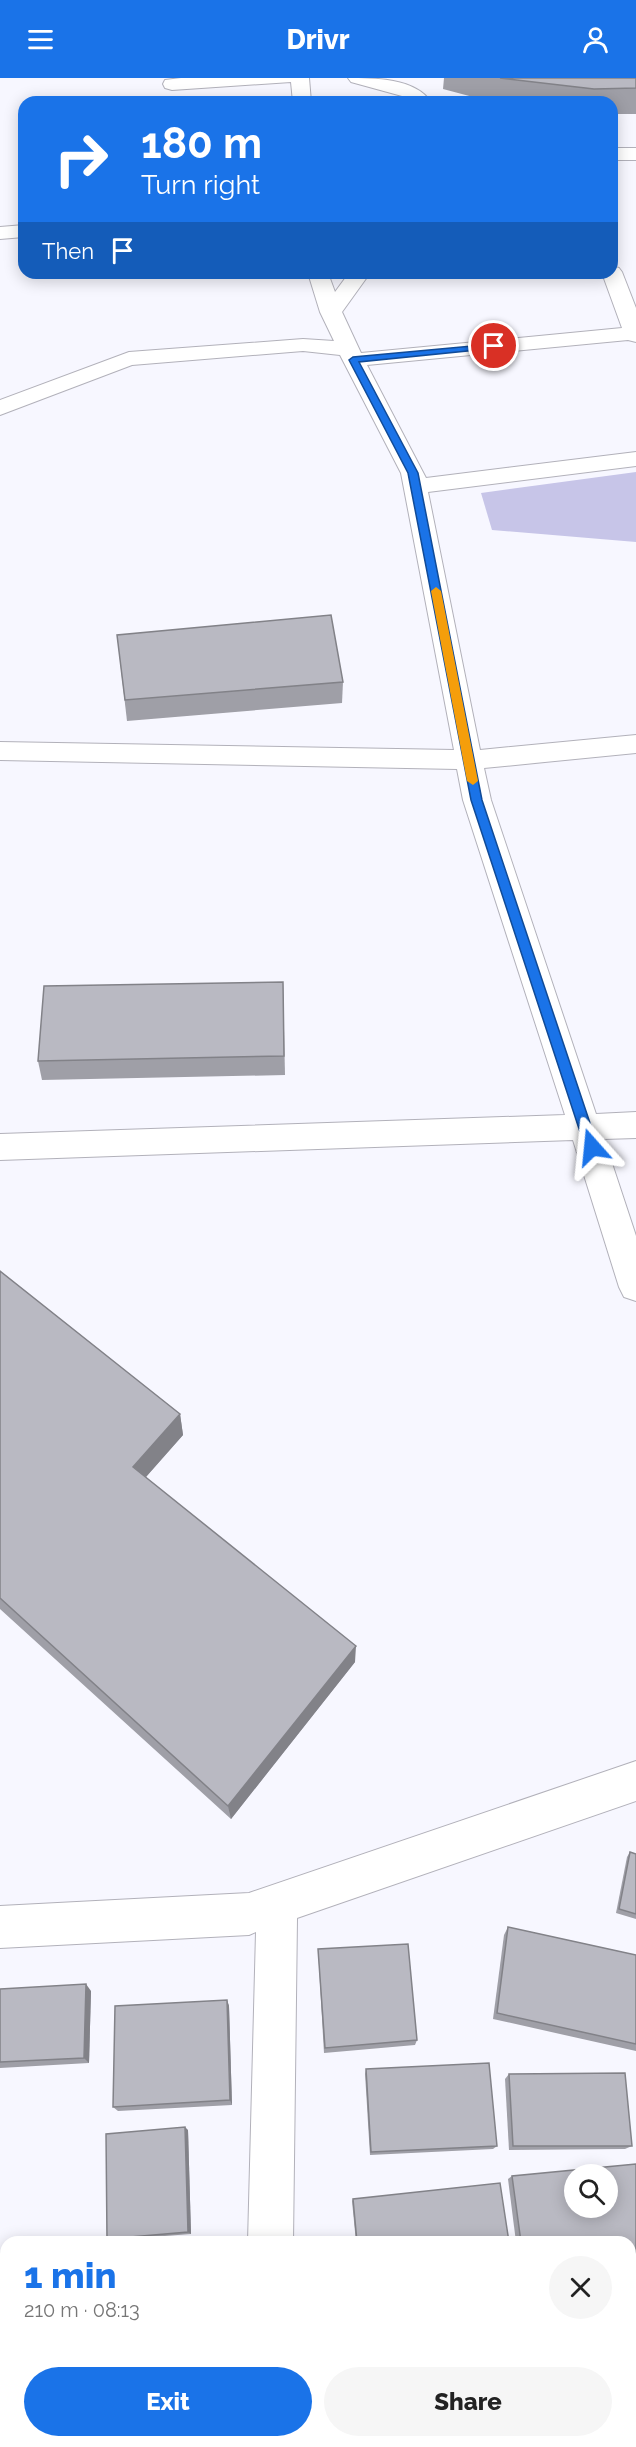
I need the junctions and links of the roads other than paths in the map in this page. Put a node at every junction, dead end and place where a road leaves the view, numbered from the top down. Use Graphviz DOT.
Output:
graph roads {
  1 [pos="287,78"];
  2 [pos="300,78"];
  3 [pos="357,78"];
  4 [pos="172,84"];
  5 [pos="302,96"];
  6 [pos="414,96"];
  7 [pos="618,154"];
  8 [pos="636,154"];
  9 [pos="18,232"];
  10 [pos="0,233"];
  11 [pos="320,279"];
  12 [pos="356,279"];
  13 [pos="615,279"];
  14 [pos="331,312"];
  15 [pos="636,334"];
  16 [pos="350,354"];
  17 [pos="0,408"];
  18 [pos="636,459"];
  19 [pos="416,486"];
  20 [pos="636,744"];
  21 [pos="0,751"];
  22 [pos="469,760"];
  23 [pos="636,1125"];
  24 [pos="585,1127"];
  25 [pos="0,1147"];
  26 [pos="636,1287"];
  27 [pos="636,1780"];
  28 [pos="277,1905"];
  29 [pos="0,1927"];
  30 [pos="271,2236"];
  1 -- 4 [label="street"];
  2 -- 5 [label="street"];
  3 -- 6 [label="street"];
  7 -- 8 [label="street"];
  9 -- 10 [label="street"];
  11 -- 14 [label="street"];
  12 -- 14 [label="street"];
  13 -- 15 [label="street"];
  14 -- 16 [label="street"];
  15 -- 16 [label="street"];
  16 -- 17 [label="street"];
  16 -- 19 [label="street"];
  18 -- 19 [label="street"];
  19 -- 22 [label="street"];
  20 -- 22 [label="street"];
  21 -- 22 [label="street"];
  22 -- 24 [label="street"];
  23 -- 24 [label="street"];
  24 -- 25 [label="street"];
  24 -- 26 [label="street"];
  27 -- 28 [label="street"];
  28 -- 29 [label="street"];
  28 -- 30 [label="street"];
}
